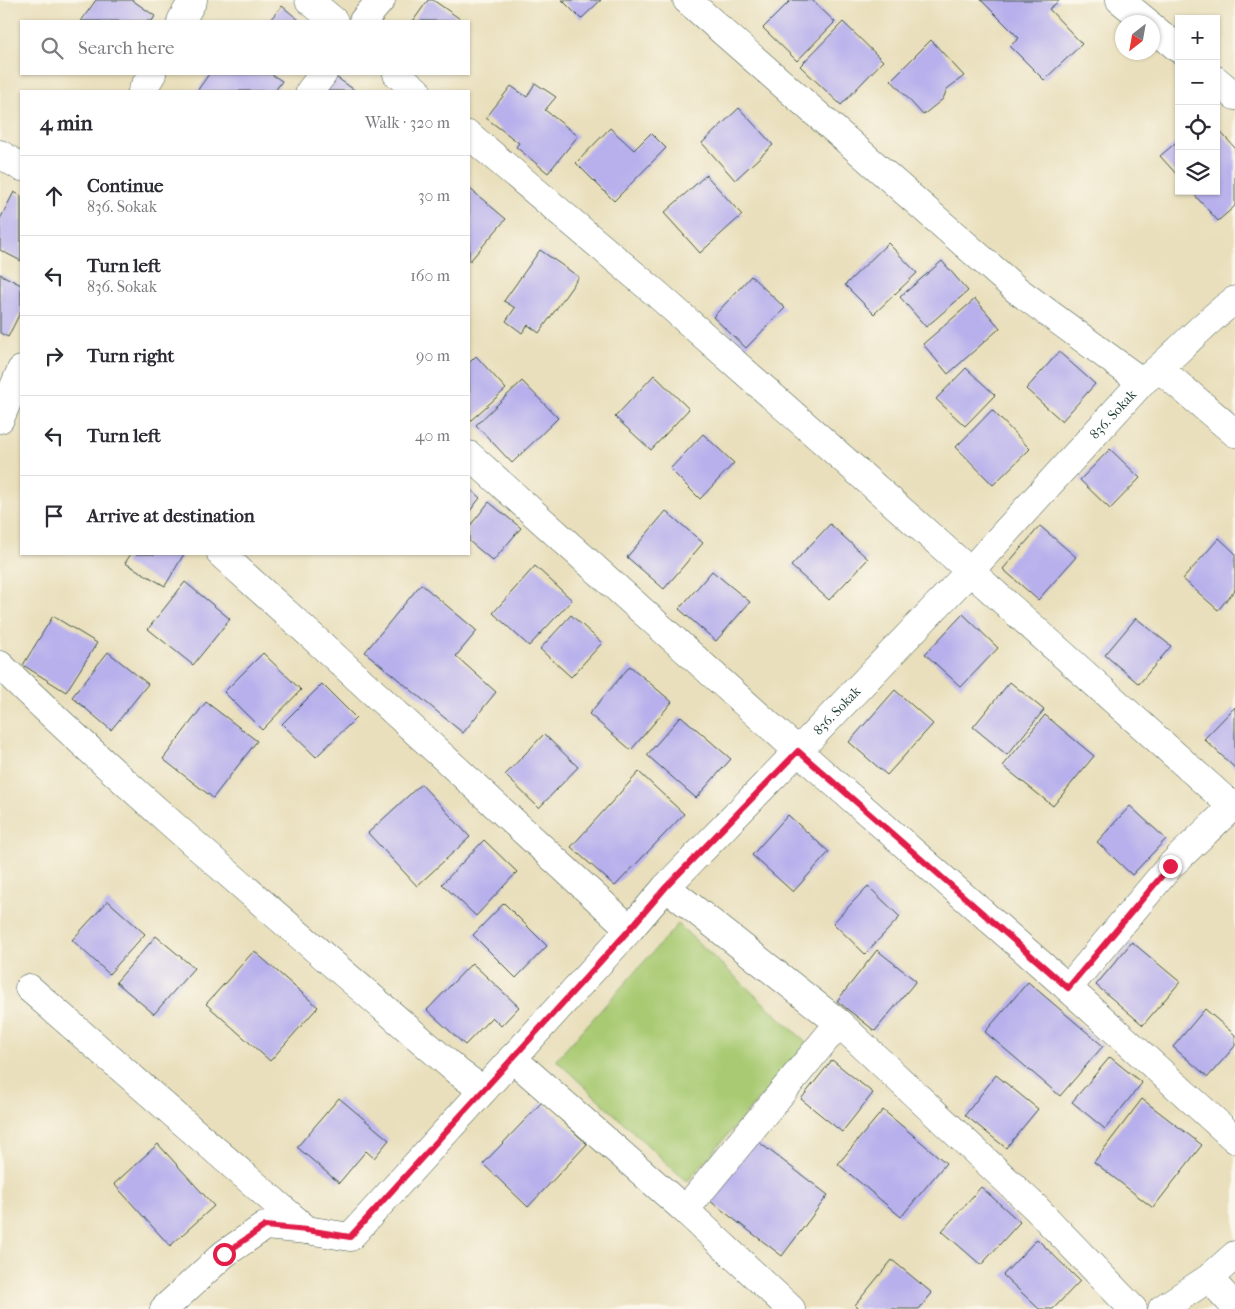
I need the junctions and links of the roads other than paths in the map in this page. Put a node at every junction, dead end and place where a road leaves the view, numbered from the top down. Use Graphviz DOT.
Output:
graph roads {
  1 [pos="309,0"];
  2 [pos="380,0"];
  3 [pos="687,0"];
  4 [pos="1120,0"];
  5 [pos="1138,15"];
  6 [pos="333,20"];
  7 [pos="364,20"];
  8 [pos="1160,34"];
  9 [pos="1175,46"];
  10 [pos="151,75"];
  11 [pos="322,75"];
  12 [pos="398,75"];
  13 [pos="1220,83"];
  14 [pos="143,90"];
  15 [pos="311,90"];
  16 [pos="416,90"];
  17 [pos="1235,96"];
  18 [pos="470,136"];
  19 [pos="0,154"];
  20 [pos="20,166"];
  21 [pos="1235,300"];
  22 [pos="16,372"];
  23 [pos="1151,375"];
  24 [pos="0,418"];
  25 [pos="1235,433"];
  26 [pos="470,456"];
  27 [pos="222,555"];
  28 [pos="970,571"];
  29 [pos="0,665"];
  30 [pos="798,751"];
  31 [pos="1234,807"];
  32 [pos="666,887"];
  33 [pos="630,929"];
  34 [pos="29,988"];
  35 [pos="1068,988"];
  36 [pos="840,1022"];
  37 [pos="512,1058"];
  38 [pos="483,1090"];
  39 [pos="1235,1139"];
  40 [pos="685,1210"];
  41 [pos="307,1230"];
  42 [pos="1235,1255"];
  43 [pos="1209,1278"];
  44 [pos="1235,1307"];
  45 [pos="164,1309"];
  46 [pos="791,1309"];
  47 [pos="1133,1309"];
  48 [pos="1162,1309"];
  1 -- 6 [label="street"];
  2 -- 7 [label="street"];
  3 -- 23 [label="street"];
  4 -- 5 [label="street"];
  8 -- 9 [label="street"];
  10 -- 14 [label="street"];
  11 -- 15 [label="street"];
  12 -- 16 [label="street"];
  13 -- 17 [label="street"];
  18 -- 28 [label="street"];
  19 -- 20 [label="street"];
  21 -- 23 [label="street, 836. Sokak"];
  22 -- 24 [label="street"];
  23 -- 25 [label="street"];
  23 -- 28 [label="street, 836. Sokak"];
  26 -- 30 [label="street"];
  27 -- 33 [label="street"];
  28 -- 30 [label="street, 836. Sokak"];
  28 -- 31 [label="street"];
  29 -- 38 [label="street"];
  30 -- 32 [label="street, 836. Sokak"];
  30 -- 35 [label="street"];
  31 -- 35 [label="street"];
  32 -- 33 [label="street, 836. Sokak"];
  32 -- 36 [label="street"];
  33 -- 37 [label="street, 836. Sokak"];
  34 -- 41 [label="street"];
  35 -- 39 [label="street"];
  36 -- 40 [label="street"];
  36 -- 47 [label="street"];
  37 -- 38 [label="street, 836. Sokak"];
  37 -- 40 [label="street"];
  38 -- 41 [label="street, 836. Sokak"];
  40 -- 46 [label="street"];
  41 -- 45 [label="street, 836. Sokak"];
  42 -- 43 [label="street"];
  43 -- 44 [label="street"];
  43 -- 48 [label="street"];
}
